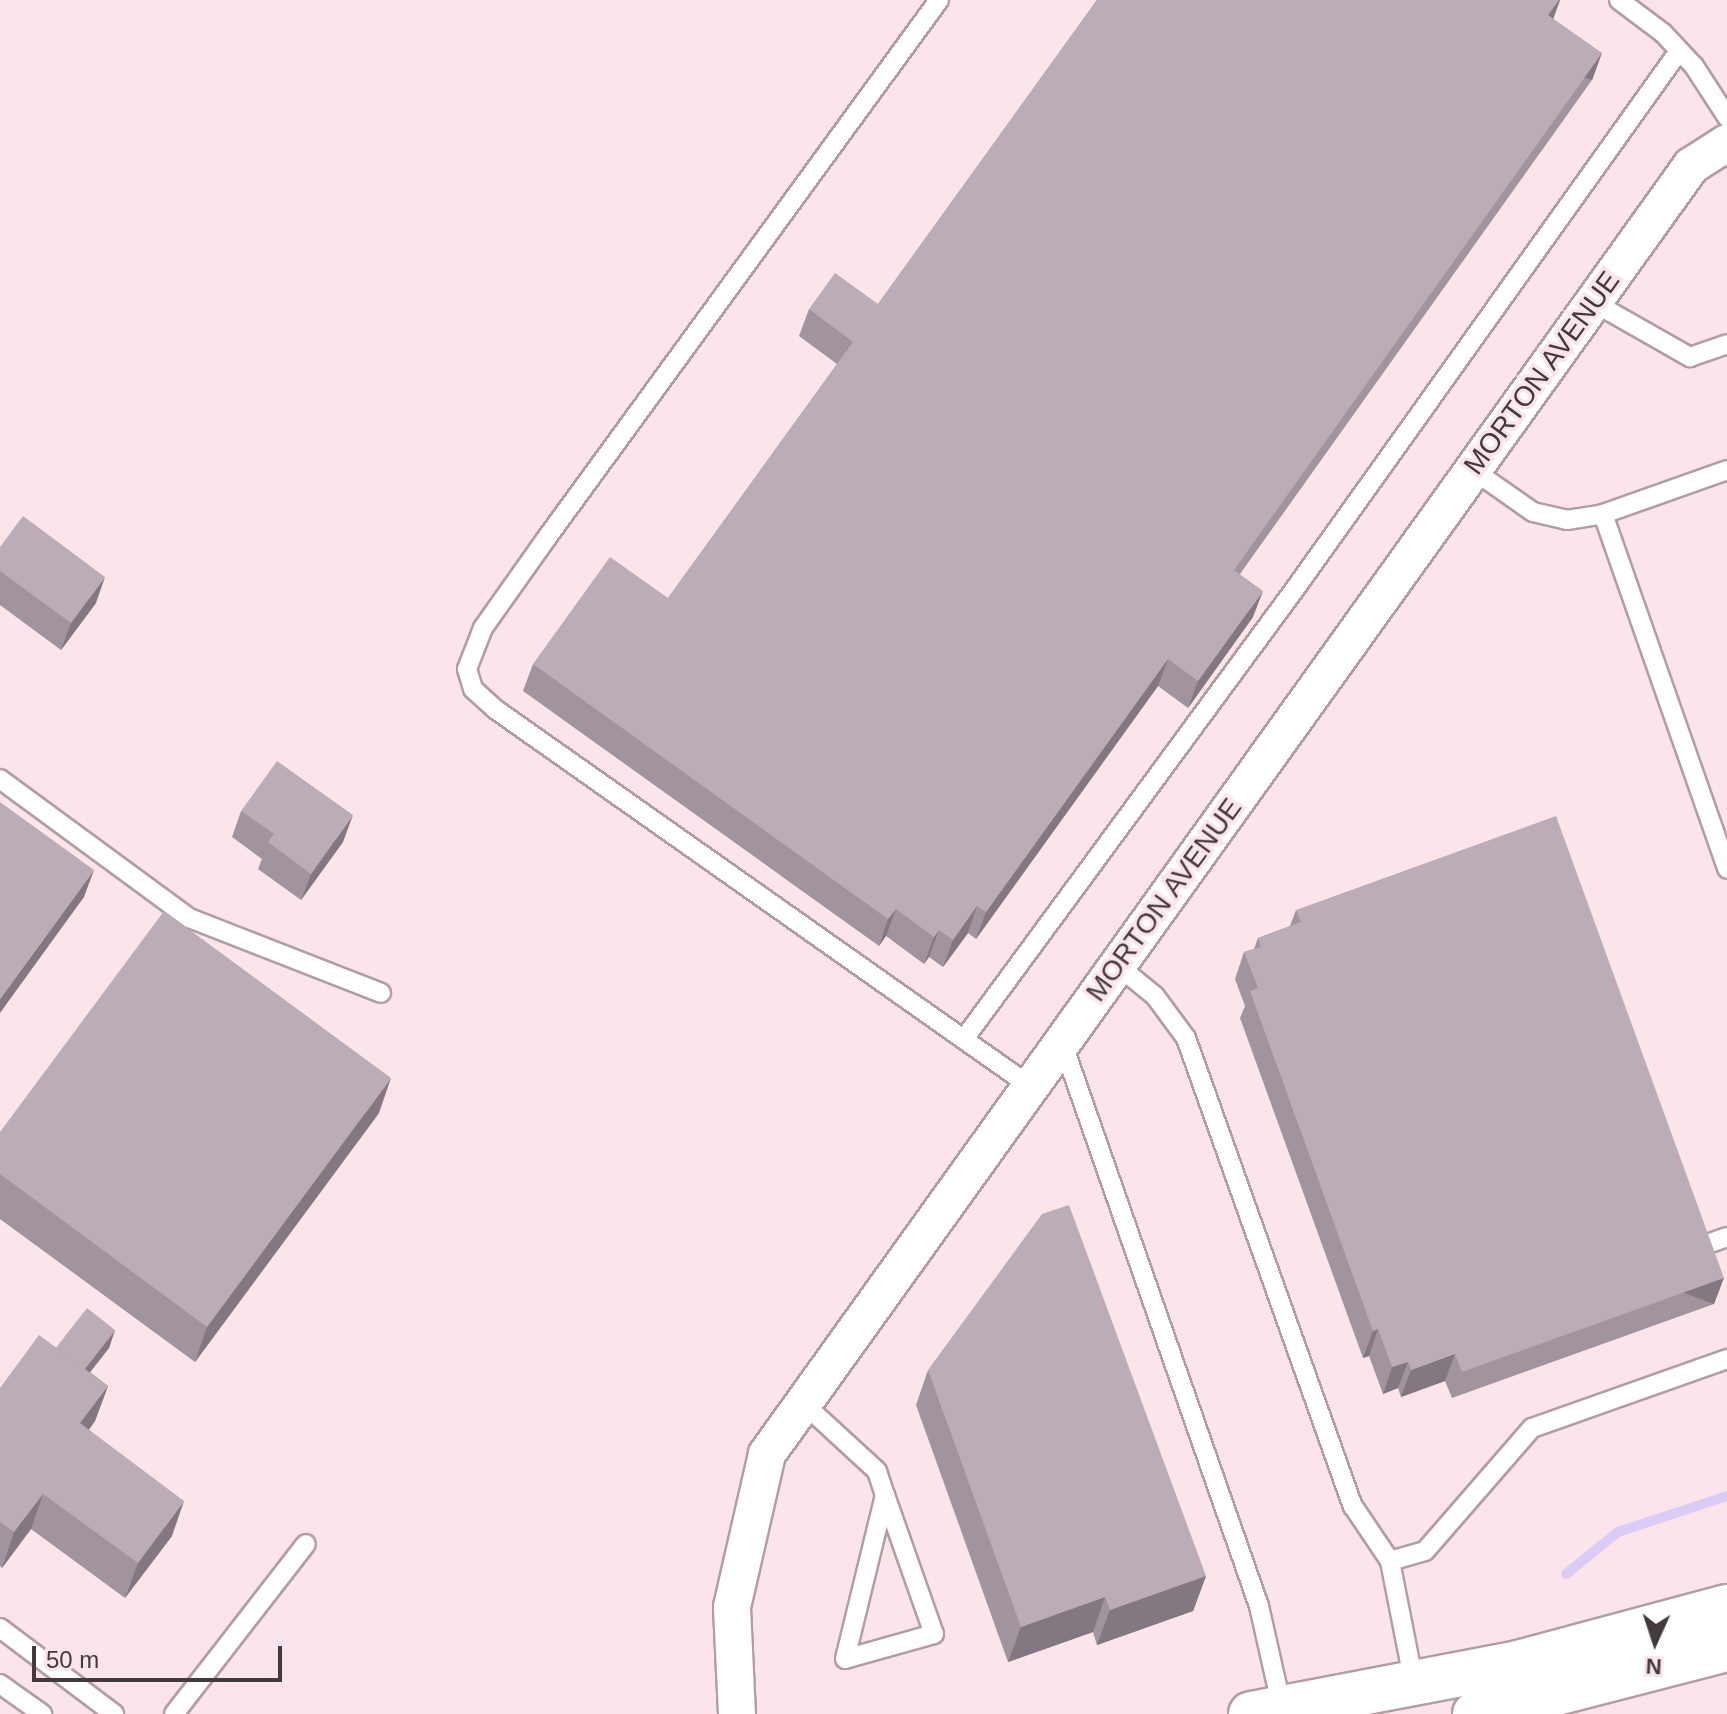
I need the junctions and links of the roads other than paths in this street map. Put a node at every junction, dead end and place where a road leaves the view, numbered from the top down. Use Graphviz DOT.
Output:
graph roads {
  1 [pos="939,0"];
  2 [pos="1619,0"];
  3 [pos="1679,51"];
  4 [pos="1727,117"];
  5 [pos="1727,143"];
  6 [pos="1593,302"];
  7 [pos="1727,344"];
  8 [pos="1473,470"];
  9 [pos="1727,470"];
  10 [pos="1603,514"];
  11 [pos="0,779"];
  12 [pos="1727,869"];
  13 [pos="1117,965"];
  14 [pos="381,993"];
  15 [pos="964,1039"];
  16 [pos="1062,1042"];
  17 [pos="1030,1086"];
  18 [pos="1727,1237"];
  19 [pos="1705,1245"];
  20 [pos="1727,1359"];
  21 [pos="803,1403"];
  22 [pos="885,1495"];
  23 [pos="306,1544"];
  24 [pos="1390,1561"];
  25 [pos="1727,1607"];
  26 [pos="0,1628"];
  27 [pos="1727,1649"];
  28 [pos="0,1684"];
  29 [pos="1526,1694"];
  30 [pos="1394,1695"];
  31 [pos="1260,1712"];
  32 [pos="42,1714"];
  33 [pos="114,1714"];
  34 [pos="174,1714"];
  35 [pos="737,1714"];
  36 [pos="1475,1714"];
  1 -- 15 [label="lane"];
  2 -- 3 [label="lane"];
  3 -- 4 [label="lane"];
  3 -- 15 [label="lane"];
  5 -- 6 [label="street, MORTON AVENUE"];
  6 -- 7 [label="lane"];
  6 -- 8 [label="street, MORTON AVENUE"];
  8 -- 10 [label="lane"];
  8 -- 13 [label="street, MORTON AVENUE"];
  9 -- 10 [label="lane"];
  10 -- 12 [label="lane"];
  11 -- 14 [label="lane"];
  13 -- 16 [label="street, MORTON AVENUE"];
  13 -- 24 [label="lane"];
  15 -- 17 [label="lane"];
  16 -- 17 [label="street, MORTON AVENUE"];
  16 -- 31 [label="lane"];
  17 -- 21 [label="street, MORTON AVENUE"];
  18 -- 19 [label="lane"];
  20 -- 24 [label="lane"];
  21 -- 22 [label="lane"];
  21 -- 35 [label="street, MORTON AVENUE"];
  22 -- 22 [label="lane"];
  23 -- 34 [label="lane"];
  24 -- 30 [label="lane"];
  25 -- 29 [label="street"];
  26 -- 33 [label="lane"];
  27 -- 29 [label="street"];
  28 -- 32 [label="lane"];
  29 -- 30 [label="street"];
  29 -- 36 [label="street"];
  30 -- 31 [label="street"];
}
